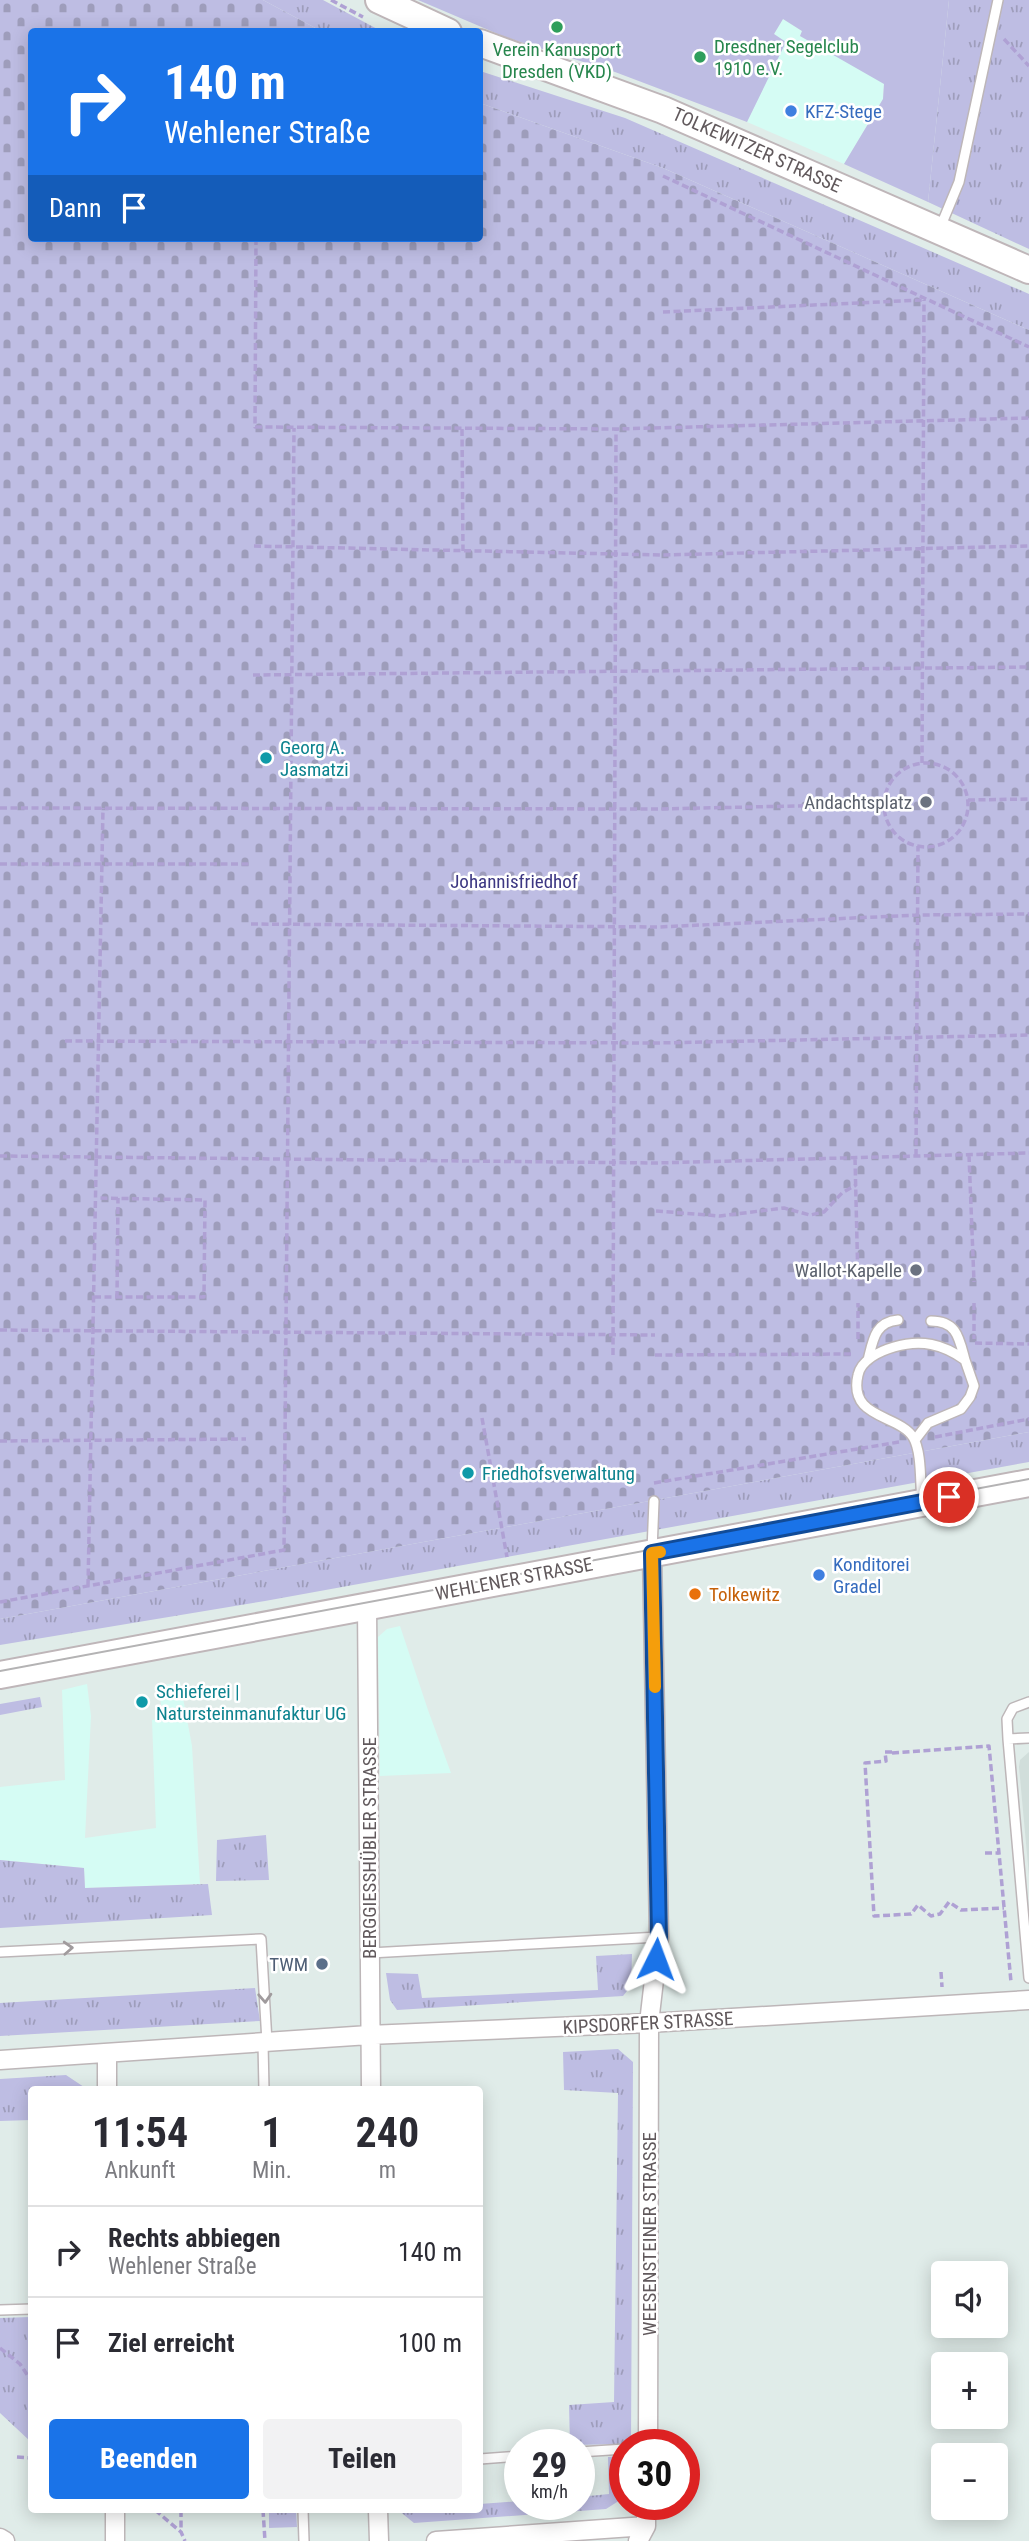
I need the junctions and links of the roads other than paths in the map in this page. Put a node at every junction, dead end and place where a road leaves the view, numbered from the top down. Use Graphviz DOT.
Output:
graph roads {
  1 [pos="998,0"];
  2 [pos="373,9"];
  3 [pos="435,28"];
  4 [pos="483,44"];
  5 [pos="939,230"];
  6 [pos="1029,270"];
  7 [pos="898,1320"];
  8 [pos="931,1321"];
  9 [pos="868,1360"];
  10 [pos="965,1360"];
  11 [pos="915,1440"];
  12 [pos="1029,1483"];
  13 [pos="654,1501"];
  14 [pos="923,1502"];
  15 [pos="652,1553"];
  16 [pos="367,1606"];
  17 [pos="0,1675"];
  18 [pos="1029,1702"];
  19 [pos="1029,1738"];
  20 [pos="1009,1740"];
  21 [pos="659,1937"];
  22 [pos="0,1952"];
  23 [pos="370,1953"];
  24 [pos="1029,1978"];
  25 [pos="1021,2001"];
  26 [pos="649,2023"];
  27 [pos="369,2035"];
  28 [pos="265,2043"];
  29 [pos="107,2053"];
  30 [pos="0,2060"];
  31 [pos="107,2086"];
  32 [pos="264,2086"];
  33 [pos="371,2086"];
  34 [pos="0,2309"];
  35 [pos="28,2309"];
  36 [pos="648,2429"];
  37 [pos="504,2457"];
  38 [pos="483,2459"];
  39 [pos="114,2513"];
  40 [pos="303,2513"];
  41 [pos="378,2513"];
  42 [pos="642,2533"];
  43 [pos="0,2538"];
  44 [pos="5,2541"];
  45 [pos="114,2541"];
  46 [pos="304,2541"];
  47 [pos="379,2541"];
  48 [pos="436,2541"];
  1 -- 5 [label="lane"];
  2 -- 3 [label="main road"];
  4 -- 5 [label="main road, TOLKEWITZER STRASSE"];
  5 -- 6 [label="main road, TOLKEWITZER STRASSE"];
  7 -- 9 [label="lane"];
  8 -- 10 [label="lane"];
  9 -- 10 [label="lane"];
  9 -- 11 [label="lane"];
  10 -- 11 [label="lane"];
  11 -- 14 [label="lane"];
  12 -- 14 [label="main road, WEHLENER STRASSE"];
  13 -- 15 [label="lane"];
  14 -- 15 [label="main road, WEHLENER STRASSE"];
  15 -- 16 [label="main road, WEHLENER STRASSE"];
  15 -- 21 [label="street, WEESENSTEINER STRASSE"];
  16 -- 17 [label="main road, WEHLENER STRASSE"];
  16 -- 23 [label="street, BERGGIESSHÜBLER STRASSE"];
  18 -- 20 [label="lane"];
  19 -- 20 [label="lane"];
  20 -- 24 [label="lane"];
  21 -- 23 [label="lane"];
  21 -- 26 [label="street, WEESENSTEINER STRASSE"];
  22 -- 28 [label="lane, one-way"];
  23 -- 27 [label="street, BERGGIESSHÜBLER STRASSE"];
  25 -- 26 [label="street, KIPSDORFER STRASSE"];
  26 -- 27 [label="street, KIPSDORFER STRASSE"];
  26 -- 36 [label="street, WEESENSTEINER STRASSE"];
  27 -- 28 [label="street, KIPSDORFER STRASSE"];
  27 -- 33 [label="street, BERGGIESSHÜBLER STRASSE"];
  28 -- 29 [label="street, KIPSDORFER STRASSE"];
  28 -- 32 [label="lane"];
  29 -- 30 [label="street, KIPSDORFER STRASSE"];
  29 -- 31 [label="street"];
  34 -- 35 [label="lane"];
  37 -- 38 [label="lane"];
  39 -- 45 [label="street"];
  40 -- 46 [label="lane"];
  41 -- 47 [label="street"];
  42 -- 48 [label="street"];
  43 -- 44 [label="street"];
}
